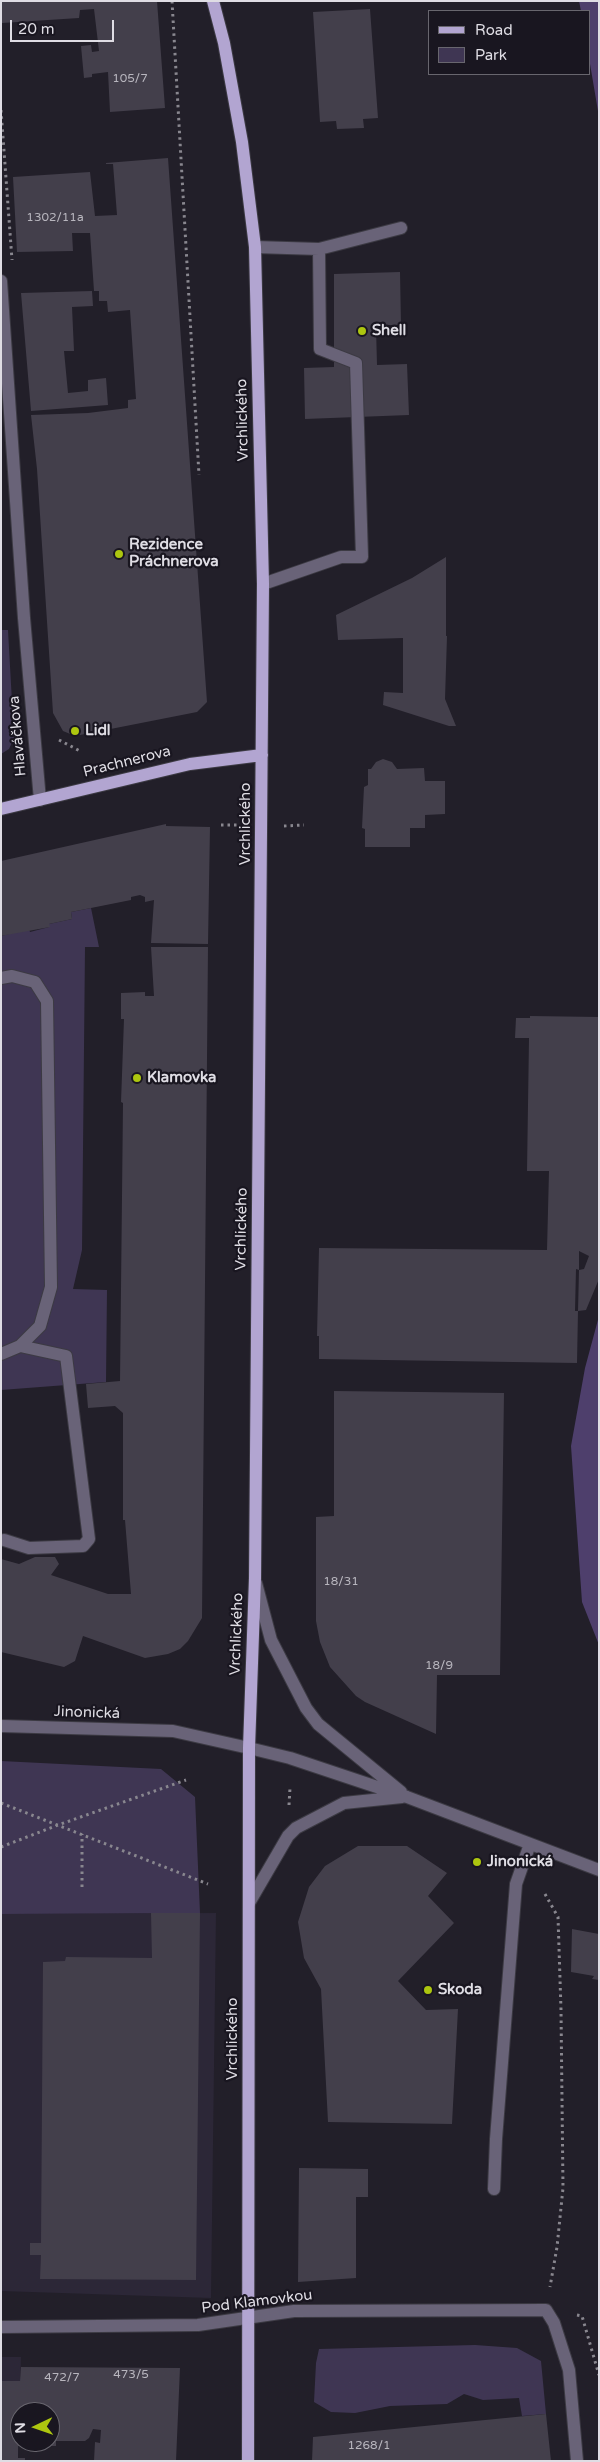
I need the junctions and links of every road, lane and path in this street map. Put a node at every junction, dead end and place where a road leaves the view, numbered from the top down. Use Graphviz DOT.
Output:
graph roads {
  1 [pos="172,1"];
  2 [pos="213,1"];
  3 [pos="401,228"];
  4 [pos="255,247"];
  5 [pos="319,249"];
  6 [pos="1,281"];
  7 [pos="199,475"];
  8 [pos="263,584"];
  9 [pos="262,755"];
  10 [pos="40,800"];
  11 [pos="1,808"];
  12 [pos="1,978"];
  13 [pos="20,1346"];
  14 [pos="1,1354"];
  15 [pos="4,1540"];
  16 [pos="255,1578"];
  17 [pos="1,1726"];
  18 [pos="249,1748"];
  19 [pos="186,1780"];
  20 [pos="290,1788"];
  21 [pos="407,1797"];
  22 [pos="1,1803"];
  23 [pos="295,1811"];
  24 [pos="58,1825"];
  25 [pos="82,1834"];
  26 [pos="530,1844"];
  27 [pos="1,1848"];
  28 [pos="599,1870"];
  29 [pos="208,1884"];
  30 [pos="82,1887"];
  31 [pos="544,1894"];
  32 [pos="250,1904"];
  33 [pos="494,2189"];
  34 [pos="546,2310"];
  35 [pos="249,2318"];
  36 [pos="1,2327"];
  37 [pos="248,2461"];
  38 [pos="577,2461"];
  1 -- 7 [label="path"];
  2 -- 4 [label="main road, Vrchlického"];
  3 -- 5 [label="street"];
  4 -- 5 [label="street"];
  4 -- 8 [label="main road, Vrchlického"];
  5 -- 8 [label="street"];
  6 -- 10 [label="street, Hlaváčkova"];
  8 -- 9 [label="main road, Vrchlického"];
  9 -- 10 [label="main road, Prachnerova"];
  9 -- 16 [label="main road, Vrchlického"];
  10 -- 11 [label="main road, Prachnerova"];
  12 -- 13 [label="street"];
  13 -- 14 [label="street"];
  13 -- 15 [label="street"];
  16 -- 18 [label="main road, Vrchlického"];
  16 -- 21 [label="street"];
  17 -- 18 [label="street, Jinonická"];
  18 -- 21 [label="street, Jinonická"];
  18 -- 32 [label="main road, Vrchlického"];
  19 -- 24 [label="path"];
  20 -- 23 [label="path"];
  21 -- 26 [label="street, Jinonická"];
  21 -- 32 [label="street"];
  22 -- 24 [label="path"];
  24 -- 25 [label="path"];
  24 -- 27 [label="path"];
  25 -- 29 [label="path"];
  25 -- 30 [label="path"];
  26 -- 28 [label="street, Jinonická"];
  26 -- 33 [label="street"];
  31 -- 34 [label="path"];
  32 -- 35 [label="main road, Vrchlického"];
  34 -- 35 [label="street, Pod Klamovkou"];
  34 -- 38 [label="street"];
  35 -- 36 [label="street, Pod Klamovkou"];
  35 -- 37 [label="main road, Vrchlického"];
}
